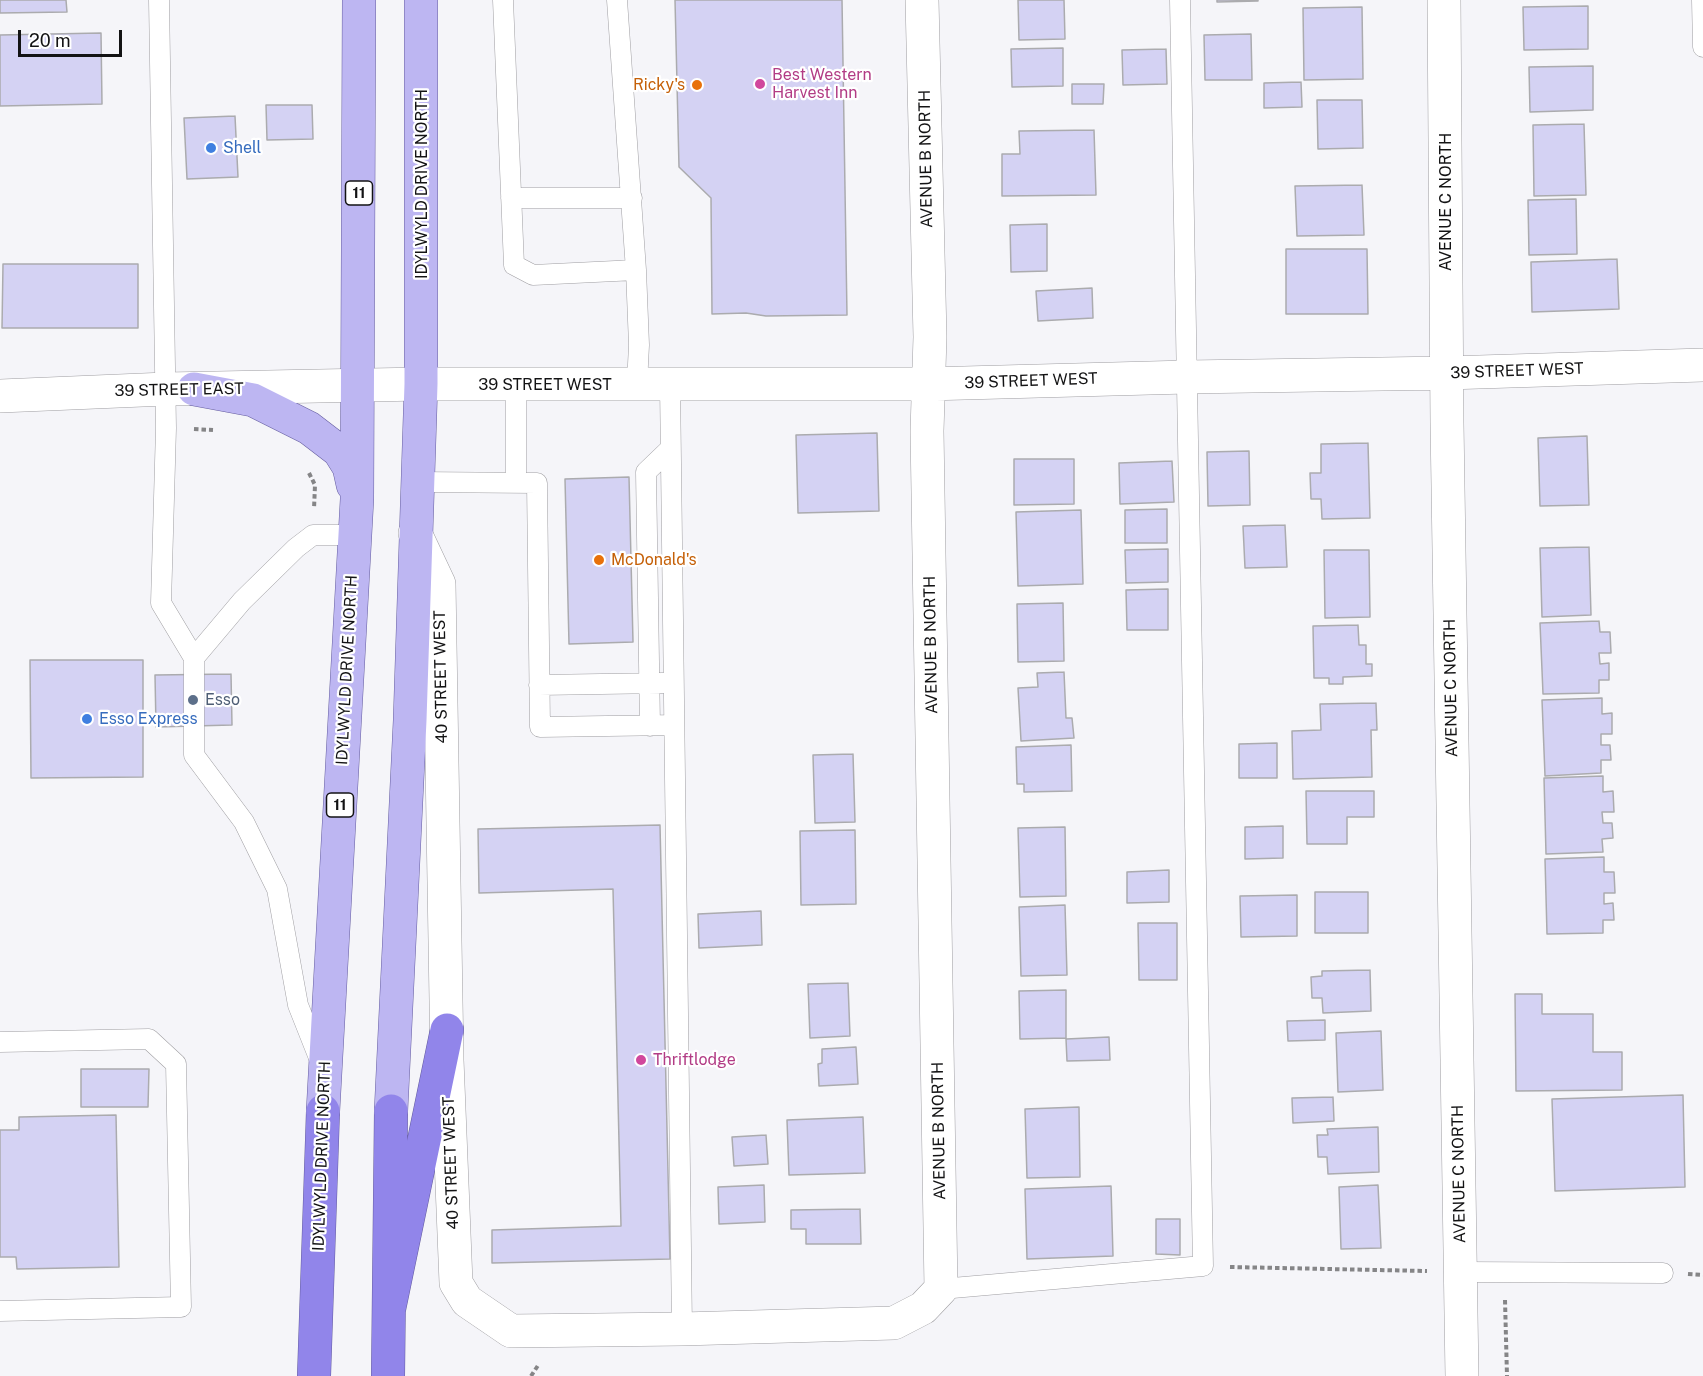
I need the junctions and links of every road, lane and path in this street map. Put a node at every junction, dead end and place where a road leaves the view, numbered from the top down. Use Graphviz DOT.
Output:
graph roads {
  1 [pos="159,0"];
  2 [pos="359,0"];
  3 [pos="421,0"];
  4 [pos="503,0"];
  5 [pos="922,0"];
  6 [pos="1180,0"];
  7 [pos="1444,0"];
  8 [pos="1702,0"];
  9 [pos="620,3"];
  10 [pos="1703,47"];
  11 [pos="511,198"];
  12 [pos="632,198"];
  13 [pos="636,270"];
  14 [pos="1703,365"];
  15 [pos="1448,373"];
  16 [pos="1187,377"];
  17 [pos="422,384"];
  18 [pos="638,384"];
  19 [pos="670,384"];
  20 [pos="927,384"];
  21 [pos="516,385"];
  22 [pos="358,386"];
  23 [pos="180,389"];
  24 [pos="0,396"];
  25 [pos="166,428"];
  26 [pos="222,431"];
  27 [pos="670,449"];
  28 [pos="306,466"];
  29 [pos="417,482"];
  30 [pos="516,483"];
  31 [pos="357,499"];
  32 [pos="415,533"];
  33 [pos="313,535"];
  34 [pos="354,535"];
  35 [pos="194,658"];
  36 [pos="673,683"];
  37 [pos="649,684"];
  38 [pos="539,685"];
  39 [pos="674,725"];
  40 [pos="650,726"];
  41 [pos="447,1030"];
  42 [pos="0,1042"];
  43 [pos="325,1074"];
  44 [pos="323,1111"];
  45 [pos="391,1111"];
  46 [pos="1203,1266"];
  47 [pos="1460,1272"];
  48 [pos="1504,1273"];
  49 [pos="1663,1273"];
  50 [pos="941,1289"];
  51 [pos="389,1309"];
  52 [pos="0,1311"];
  53 [pos="682,1329"];
  54 [pos="314,1376"];
  55 [pos="388,1376"];
  56 [pos="1462,1376"];
  57 [pos="1507,1376"];
  1 -- 23 [label="lane"];
  2 -- 22 [label="main road, IDYLWYLD DRIVE NORTH / 11"];
  3 -- 17 [label="main road, IDYLWYLD DRIVE NORTH"];
  4 -- 11 [label="lane"];
  5 -- 20 [label="street, AVENUE B NORTH"];
  6 -- 16 [label="lane"];
  7 -- 15 [label="street, AVENUE C NORTH"];
  8 -- 10 [label="lane"];
  9 -- 12 [label="lane"];
  11 -- 12 [label="lane"];
  11 -- 13 [label="lane"];
  12 -- 13 [label="lane"];
  13 -- 18 [label="lane"];
  14 -- 15 [label="street, 39 STREET WEST"];
  15 -- 16 [label="street, 39 STREET WEST"];
  15 -- 47 [label="street, AVENUE C NORTH"];
  16 -- 20 [label="street, 39 STREET WEST"];
  16 -- 46 [label="lane"];
  17 -- 21 [label="street, 39 STREET WEST"];
  17 -- 22 [label="street, 39 STREET WEST"];
  17 -- 29 [label="main road, IDYLWYLD DRIVE NORTH"];
  18 -- 19 [label="street, 39 STREET WEST"];
  18 -- 21 [label="street, 39 STREET WEST"];
  19 -- 20 [label="street, 39 STREET WEST"];
  19 -- 27 [label="lane"];
  20 -- 50 [label="street, AVENUE B NORTH"];
  21 -- 30 [label="lane"];
  22 -- 23 [label="street, 39 STREET EAST"];
  22 -- 31 [label="main road, IDYLWYLD DRIVE NORTH / 11"];
  23 -- 24 [label="street, 39 STREET EAST"];
  23 -- 25 [label="lane"];
  23 -- 31 [label="main road"];
  25 -- 26 [label="path"];
  25 -- 35 [label="lane"];
  27 -- 36 [label="lane"];
  27 -- 37 [label="lane"];
  28 -- 33 [label="path"];
  29 -- 30 [label="lane"];
  29 -- 32 [label="main road, IDYLWYLD DRIVE NORTH"];
  30 -- 38 [label="lane"];
  31 -- 34 [label="main road, IDYLWYLD DRIVE NORTH / 11"];
  32 -- 41 [label="street, 40 STREET WEST"];
  32 -- 45 [label="main road, IDYLWYLD DRIVE NORTH"];
  33 -- 34 [label="lane"];
  33 -- 35 [label="lane"];
  34 -- 43 [label="main road, IDYLWYLD DRIVE NORTH / 11"];
  35 -- 43 [label="lane"];
  36 -- 37 [label="lane"];
  36 -- 39 [label="lane"];
  37 -- 38 [label="lane"];
  37 -- 40 [label="lane"];
  38 -- 40 [label="lane"];
  39 -- 40 [label="lane"];
  39 -- 53 [label="lane"];
  41 -- 51 [label="highway"];
  41 -- 53 [label="street, 40 STREET WEST"];
  42 -- 52 [label="lane"];
  43 -- 44 [label="main road, IDYLWYLD DRIVE NORTH / 11"];
  44 -- 54 [label="highway, IDYLWYLD DRIVE NORTH / 11"];
  45 -- 51 [label="highway, IDYLWYLD DRIVE NORTH"];
  46 -- 47 [label="path"];
  46 -- 50 [label="lane"];
  47 -- 48 [label="lane"];
  47 -- 56 [label="street, AVENUE C NORTH"];
  48 -- 49 [label="lane"];
  48 -- 57 [label="path"];
  50 -- 53 [label="street, 40 STREET WEST"];
  51 -- 55 [label="highway, IDYLWYLD DRIVE NORTH"];
}
